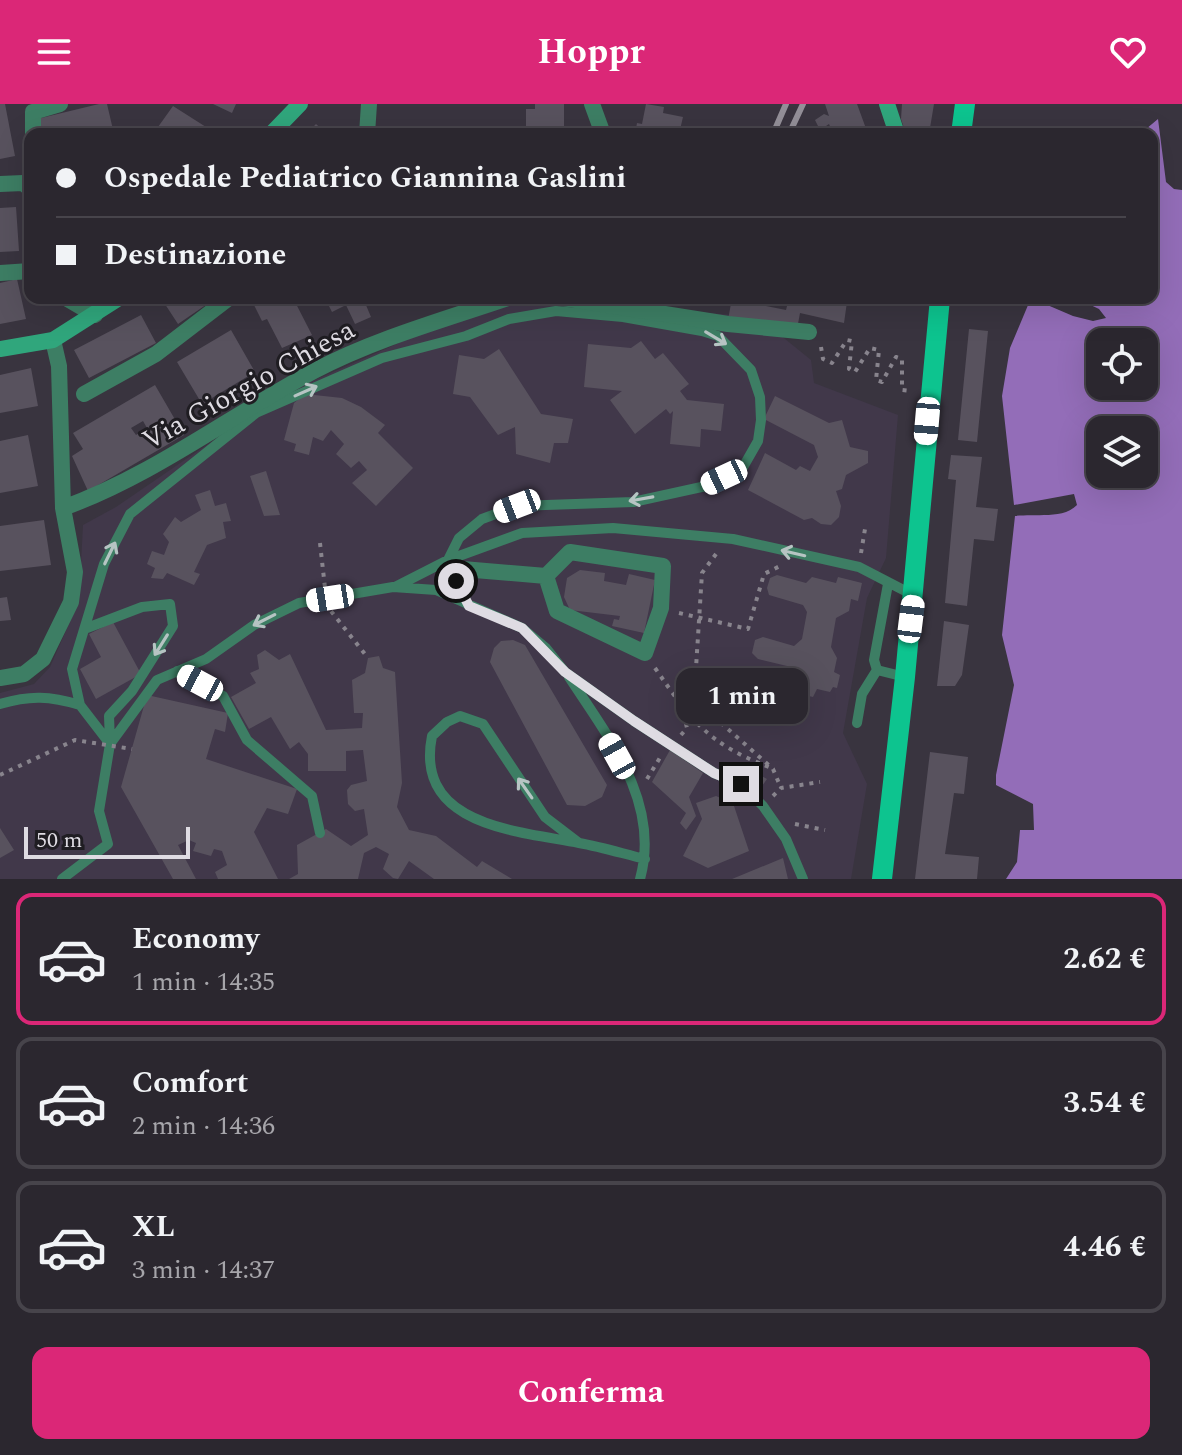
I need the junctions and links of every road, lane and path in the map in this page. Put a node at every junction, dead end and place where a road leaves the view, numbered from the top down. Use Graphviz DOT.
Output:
graph roads {
  1 [pos="60,104"];
  2 [pos="300,104"];
  3 [pos="369,104"];
  4 [pos="592,104"];
  5 [pos="887,104"];
  6 [pos="962,104"];
  7 [pos="33,128"];
  8 [pos="277,128"];
  9 [pos="367,128"];
  10 [pos="601,128"];
  11 [pos="895,128"];
  12 [pos="960,128"];
  13 [pos="0,184"];
  14 [pos="24,184"];
  15 [pos="24,271"];
  16 [pos="0,273"];
  17 [pos="76,304"];
  18 [pos="111,304"];
  19 [pos="221,304"];
  20 [pos="491,304"];
  21 [pos="601,304"];
  22 [pos="939,304"];
  23 [pos="95,315"];
  24 [pos="809,332"];
  25 [pos="53,340"];
  26 [pos="0,349"];
  27 [pos="84,394"];
  28 [pos="930,394"];
  29 [pos="63,508"];
  30 [pos="865,529"];
  31 [pos="733,539"];
  32 [pos="320,543"];
  33 [pos="449,564"];
  34 [pos="790,566"];
  35 [pos="864,570"];
  36 [pos="546,576"];
  37 [pos="888,584"];
  38 [pos="393,587"];
  39 [pos="913,595"];
  40 [pos="469,606"];
  41 [pos="661,608"];
  42 [pos="701,618"];
  43 [pos="87,628"];
  44 [pos="645,653"];
  45 [pos="368,658"];
  46 [pos="877,670"];
  47 [pos="177,671"];
  48 [pos="565,672"];
  49 [pos="905,677"];
  50 [pos="0,678"];
  51 [pos="0,704"];
  52 [pos="80,705"];
  53 [pos="857,723"];
  54 [pos="110,744"];
  55 [pos="132,749"];
  56 [pos="773,769"];
  57 [pos="0,775"];
  58 [pos="820,782"];
  59 [pos="781,788"];
  60 [pos="763,806"];
  61 [pos="773,819"];
  62 [pos="825,830"];
  63 [pos="320,833"];
  64 [pos="579,843"];
  65 [pos="645,859"];
  66 [pos="73,875"];
  67 [pos="62,879"];
  68 [pos="640,879"];
  69 [pos="803,879"];
  70 [pos="882,879"];
  1 -- 7 [label="street"];
  2 -- 8 [label="street"];
  3 -- 9 [label="street"];
  4 -- 10 [label="street"];
  5 -- 11 [label="street"];
  6 -- 12 [label="main road"];
  13 -- 14 [label="street"];
  15 -- 16 [label="street"];
  17 -- 23 [label="street"];
  18 -- 23 [label="street"];
  19 -- 27 [label="street"];
  20 -- 29 [label="street, Via Giorgio Chiesa"];
  21 -- 24 [label="street"];
  22 -- 28 [label="main road"];
  23 -- 25 [label="street"];
  24 -- 28 [label="path"];
  25 -- 26 [label="street"];
  25 -- 29 [label="street"];
  28 -- 39 [label="main road"];
  29 -- 50 [label="street"];
  30 -- 35 [label="path"];
  31 -- 33 [label="lane"];
  35 -- 31 [label="lane, one-way"];
  31 -- 42 [label="path"];
  32 -- 45 [label="path, bridge"];
  33 -- 36 [label="street"];
  33 -- 38 [label="lane"];
  33 -- 40 [label="lane"];
  43 -- 33 [label="lane, one-way"];
  34 -- 42 [label="path"];
  35 -- 37 [label="lane"];
  36 -- 41 [label="street"];
  36 -- 44 [label="street"];
  37 -- 39 [label="lane"];
  37 -- 46 [label="lane"];
  38 -- 40 [label="lane"];
  38 -- 47 [label="lane, one-way"];
  39 -- 49 [label="main road"];
  40 -- 48 [label="lane"];
  41 -- 42 [label="path"];
  41 -- 44 [label="street"];
  42 -- 56 [label="path"];
  43 -- 52 [label="lane"];
  43 -- 54 [label="lane, one-way"];
  44 -- 56 [label="path"];
  46 -- 49 [label="lane"];
  46 -- 53 [label="lane"];
  47 -- 54 [label="lane"];
  47 -- 63 [label="lane"];
  48 -- 60 [label="lane"];
  48 -- 65 [label="lane"];
  49 -- 70 [label="main road"];
  51 -- 52 [label="lane"];
  52 -- 54 [label="lane"];
  54 -- 66 [label="lane"];
  55 -- 57 [label="path, bridge"];
  56 -- 59 [label="path"];
  58 -- 59 [label="path"];
  59 -- 60 [label="path"];
  60 -- 61 [label="lane"];
  61 -- 62 [label="path"];
  61 -- 69 [label="lane"];
  64 -- 64 [label="lane, one-way"];
  64 -- 65 [label="lane"];
  65 -- 68 [label="lane"];
  66 -- 67 [label="lane"];
}
